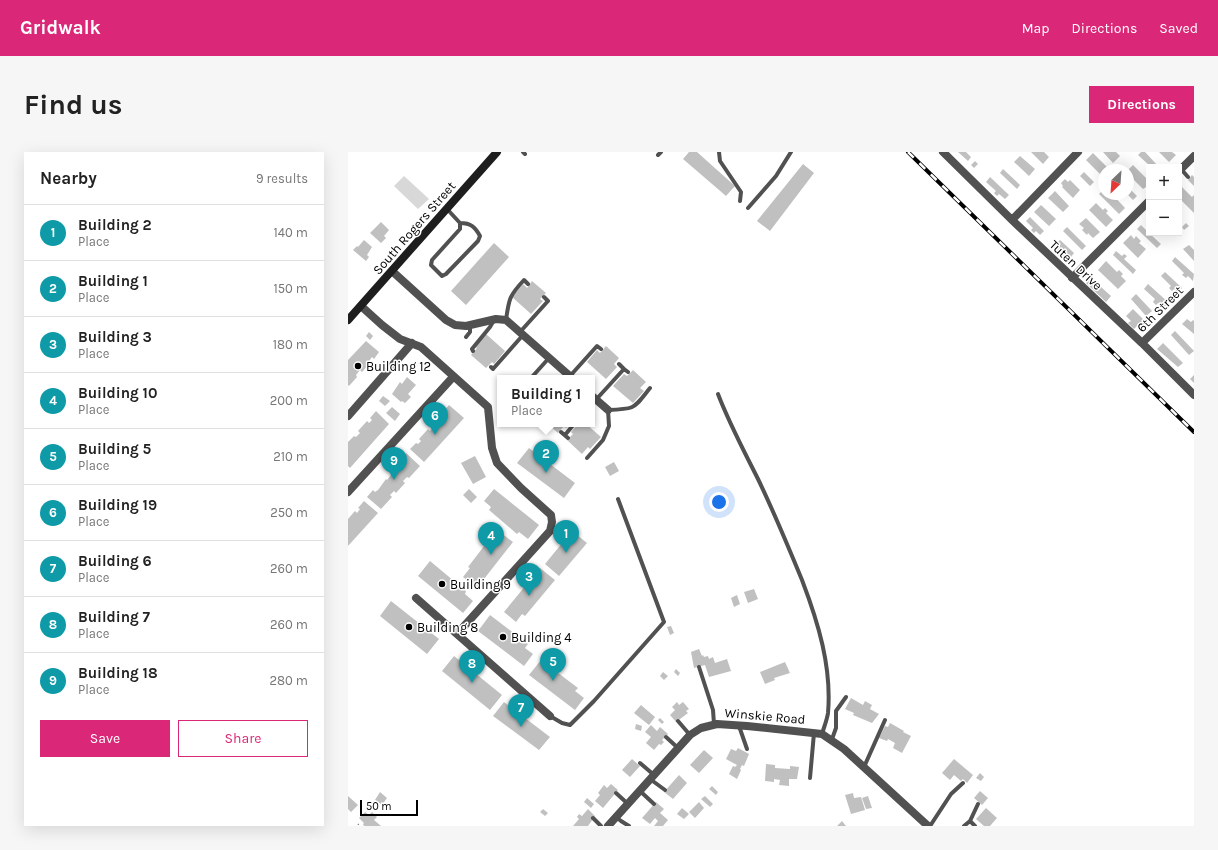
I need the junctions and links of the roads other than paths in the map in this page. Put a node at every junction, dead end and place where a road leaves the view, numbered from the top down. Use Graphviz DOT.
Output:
graph roads {
  1 [pos="497,152"];
  2 [pos="720,152"];
  3 [pos="791,152"];
  4 [pos="943,152"];
  5 [pos="1078,152"];
  6 [pos="1194,156"];
  7 [pos="1182,168"];
  8 [pos="1182,172"];
  9 [pos="1188,177"];
  10 [pos="740,201"];
  11 [pos="1146,204"];
  12 [pos="748,208"];
  13 [pos="446,209"];
  14 [pos="1012,220"];
  15 [pos="460,223"];
  16 [pos="392,271"];
  17 [pos="1072,278"];
  18 [pos="528,284"];
  19 [pos="1194,292"];
  20 [pos="544,297"];
  21 [pos="360,306"];
  22 [pos="348,320"];
  23 [pos="494,320"];
  24 [pos="506,320"];
  25 [pos="466,326"];
  26 [pos="522,334"];
  27 [pos="466,337"];
  28 [pos="412,343"];
  29 [pos="1142,343"];
  30 [pos="601,350"];
  31 [pos="473,351"];
  32 [pos="549,358"];
  33 [pos="619,364"];
  34 [pos="491,367"];
  35 [pos="624,369"];
  36 [pos="628,372"];
  37 [pos="534,375"];
  38 [pos="569,375"];
  39 [pos="573,375"];
  40 [pos="453,377"];
  41 [pos="650,388"];
  42 [pos="718,394"];
  43 [pos="1194,394"];
  44 [pos="595,398"];
  45 [pos="595,401"];
  46 [pos="608,410"];
  47 [pos="348,416"];
  48 [pos="572,427"];
  49 [pos="565,435"];
  50 [pos="587,458"];
  51 [pos="348,492"];
  52 [pos="618,499"];
  53 [pos="416,598"];
  54 [pos="457,634"];
  55 [pos="699,667"];
  56 [pos="846,697"];
  57 [pos="550,716"];
  58 [pos="885,720"];
  59 [pos="678,721"];
  60 [pos="714,725"];
  61 [pos="739,725"];
  62 [pos="818,733"];
  63 [pos="690,735"];
  64 [pos="666,737"];
  65 [pos="832,739"];
  66 [pos="678,748"];
  67 [pos="747,749"];
  68 [pos="640,763"];
  69 [pos="864,767"];
  70 [pos="652,777"];
  71 [pos="810,778"];
  72 [pos="963,783"];
  73 [pos="665,790"];
  74 [pos="640,791"];
  75 [pos="616,793"];
  76 [pos="628,804"];
  77 [pos="654,804"];
  78 [pos="978,804"];
  79 [pos="616,817"];
  80 [pos="593,818"];
  81 [pos="970,821"];
  82 [pos="601,826"];
  83 [pos="608,826"];
  84 [pos="629,826"];
  85 [pos="929,826"];
  86 [pos="964,826"];
  87 [pos="975,826"];
  1 -- 13 [label="street, South Rogers Street"];
  2 -- 10 [label="lane"];
  3 -- 12 [label="lane"];
  4 -- 14 [label="street, Tuten Drive"];
  5 -- 14 [label="street"];
  6 -- 7 [label="street"];
  8 -- 9 [label="lane"];
  11 -- 17 [label="street"];
  13 -- 15 [label="lane"];
  13 -- 16 [label="street, South Rogers Street"];
  14 -- 17 [label="street, Tuten Drive"];
  15 -- 15 [label="lane"];
  16 -- 21 [label="street, South Rogers Street"];
  16 -- 25 [label="street"];
  17 -- 29 [label="street, Tuten Drive"];
  18 -- 24 [label="lane"];
  19 -- 29 [label="street, 6th Street"];
  20 -- 26 [label="lane"];
  21 -- 22 [label="street, South Rogers Street"];
  21 -- 28 [label="street"];
  23 -- 24 [label="street"];
  23 -- 25 [label="street"];
  23 -- 31 [label="lane"];
  24 -- 26 [label="street"];
  25 -- 27 [label="lane"];
  26 -- 32 [label="street"];
  26 -- 34 [label="lane"];
  28 -- 40 [label="street"];
  28 -- 47 [label="street"];
  29 -- 43 [label="street, Tuten Drive"];
  30 -- 39 [label="lane"];
  32 -- 37 [label="lane"];
  32 -- 38 [label="street"];
  33 -- 35 [label="lane"];
  35 -- 36 [label="lane"];
  35 -- 44 [label="lane"];
  40 -- 51 [label="street"];
  40 -- 54 [label="street"];
  41 -- 46 [label="lane"];
  42 -- 62 [label="lane"];
  45 -- 46 [label="street"];
  46 -- 50 [label="lane"];
  48 -- 49 [label="lane"];
  52 -- 57 [label="lane"];
  53 -- 54 [label="street"];
  54 -- 57 [label="street"];
  55 -- 60 [label="lane"];
  56 -- 65 [label="lane"];
  58 -- 69 [label="lane"];
  59 -- 63 [label="lane"];
  60 -- 61 [label="street, Winskie Road"];
  60 -- 63 [label="street, Winskie Road"];
  61 -- 62 [label="street, Winskie Road"];
  61 -- 67 [label="lane"];
  62 -- 65 [label="street, Winskie Road"];
  62 -- 71 [label="lane"];
  63 -- 66 [label="street, Winskie Road"];
  64 -- 66 [label="lane"];
  65 -- 69 [label="street, Winskie Road"];
  66 -- 70 [label="street, Winskie Road"];
  68 -- 70 [label="lane"];
  69 -- 85 [label="street, Winskie Road"];
  70 -- 73 [label="lane"];
  70 -- 74 [label="street, Winskie Road"];
  72 -- 85 [label="lane"];
  74 -- 76 [label="street, Winskie Road"];
  74 -- 77 [label="lane"];
  75 -- 76 [label="lane"];
  76 -- 79 [label="street, Winskie Road"];
  78 -- 81 [label="lane"];
  79 -- 83 [label="street, Winskie Road"];
  79 -- 84 [label="lane"];
  80 -- 82 [label="lane"];
  81 -- 86 [label="lane"];
  81 -- 87 [label="lane"];
}
